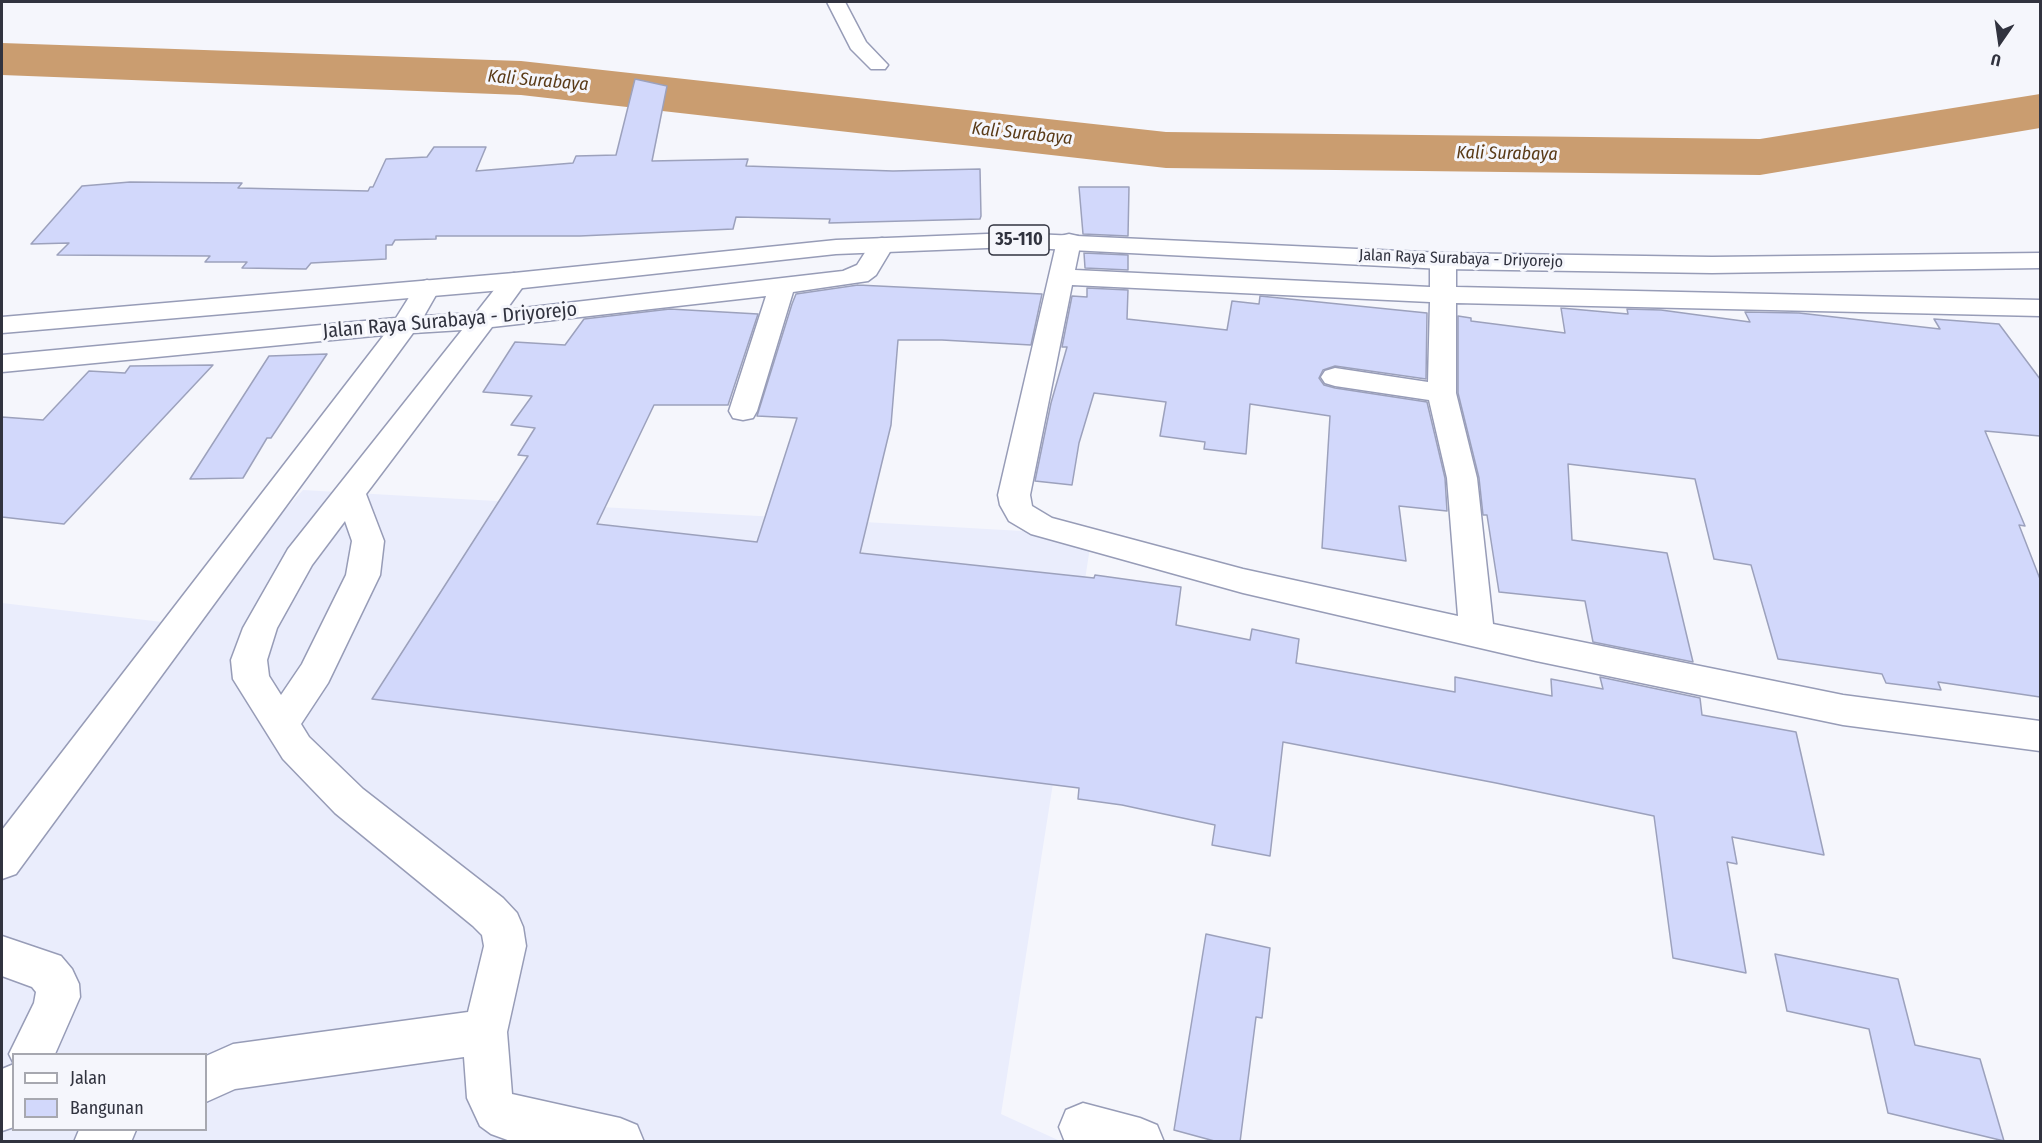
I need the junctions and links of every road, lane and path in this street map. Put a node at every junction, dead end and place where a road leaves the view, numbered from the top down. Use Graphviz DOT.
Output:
graph roads {
  1 [pos="836,2"];
  2 [pos="878,65"];
  3 [pos="1069,241"];
  4 [pos="882,245"];
  5 [pos="1443,261"];
  6 [pos="2040,261"];
  7 [pos="1061,277"];
  8 [pos="514,281"];
  9 [pos="782,286"];
  10 [pos="427,288"];
  11 [pos="1442,295"];
  12 [pos="2040,308"];
  13 [pos="484,320"];
  14 [pos="2,325"];
  15 [pos="404,327"];
  16 [pos="2,363"];
  17 [pos="1335,377"];
  18 [pos="1442,393"];
  19 [pos="743,411"];
  20 [pos="350,493"];
  21 [pos="1477,634"];
  22 [pos="281,724"];
  23 [pos="2040,736"];
  24 [pos="2,861"];
  25 [pos="2,956"];
  26 [pos="485,1032"];
  27 [pos="32,1053"];
  28 [pos="207,1079"];
  29 [pos="12,1090"];
  30 [pos="2,1108"];
  31 [pos="1083,1127"];
  32 [pos="111,1131"];
  33 [pos="98,1142"];
  34 [pos="620,1142"];
  35 [pos="1140,1142"];
  1 -- 2 [label="street"];
  3 -- 4 [label="street, Jalan Raya Surabaya - Driyorejo / 35-110"];
  3 -- 5 [label="street, Jalan Raya Surabaya - Driyorejo / 35-110"];
  3 -- 7 [label="street"];
  4 -- 8 [label="street, Jalan Raya Surabaya - Driyorejo / 35-110"];
  4 -- 9 [label="street, Jalan Raya Surabaya - Driyorejo"];
  5 -- 6 [label="street, Jalan Raya Surabaya - Driyorejo / 35-110"];
  5 -- 11 [label="street"];
  7 -- 11 [label="street, Jalan Raya Surabaya - Driyorejo"];
  7 -- 21 [label="street"];
  8 -- 10 [label="street, Jalan Raya Surabaya - Driyorejo / 35-110"];
  8 -- 13 [label="street"];
  9 -- 13 [label="street, Jalan Raya Surabaya - Driyorejo"];
  9 -- 19 [label="street"];
  10 -- 14 [label="street, Jalan Raya Surabaya - Driyorejo / 35-110"];
  10 -- 15 [label="street"];
  11 -- 12 [label="street, Jalan Raya Surabaya - Driyorejo"];
  11 -- 18 [label="street"];
  13 -- 15 [label="street, Jalan Raya Surabaya - Driyorejo"];
  13 -- 20 [label="street"];
  15 -- 16 [label="street, Jalan Raya Surabaya - Driyorejo"];
  15 -- 24 [label="street"];
  17 -- 18 [label="street"];
  18 -- 21 [label="street"];
  20 -- 22 [label="street"];
  20 -- 22 [label="street"];
  21 -- 23 [label="street"];
  22 -- 26 [label="street"];
  25 -- 27 [label="street"];
  26 -- 28 [label="street"];
  26 -- 34 [label="street"];
  29 -- 30 [label="street"];
  31 -- 35 [label="street"];
  32 -- 33 [label="street"];
}
